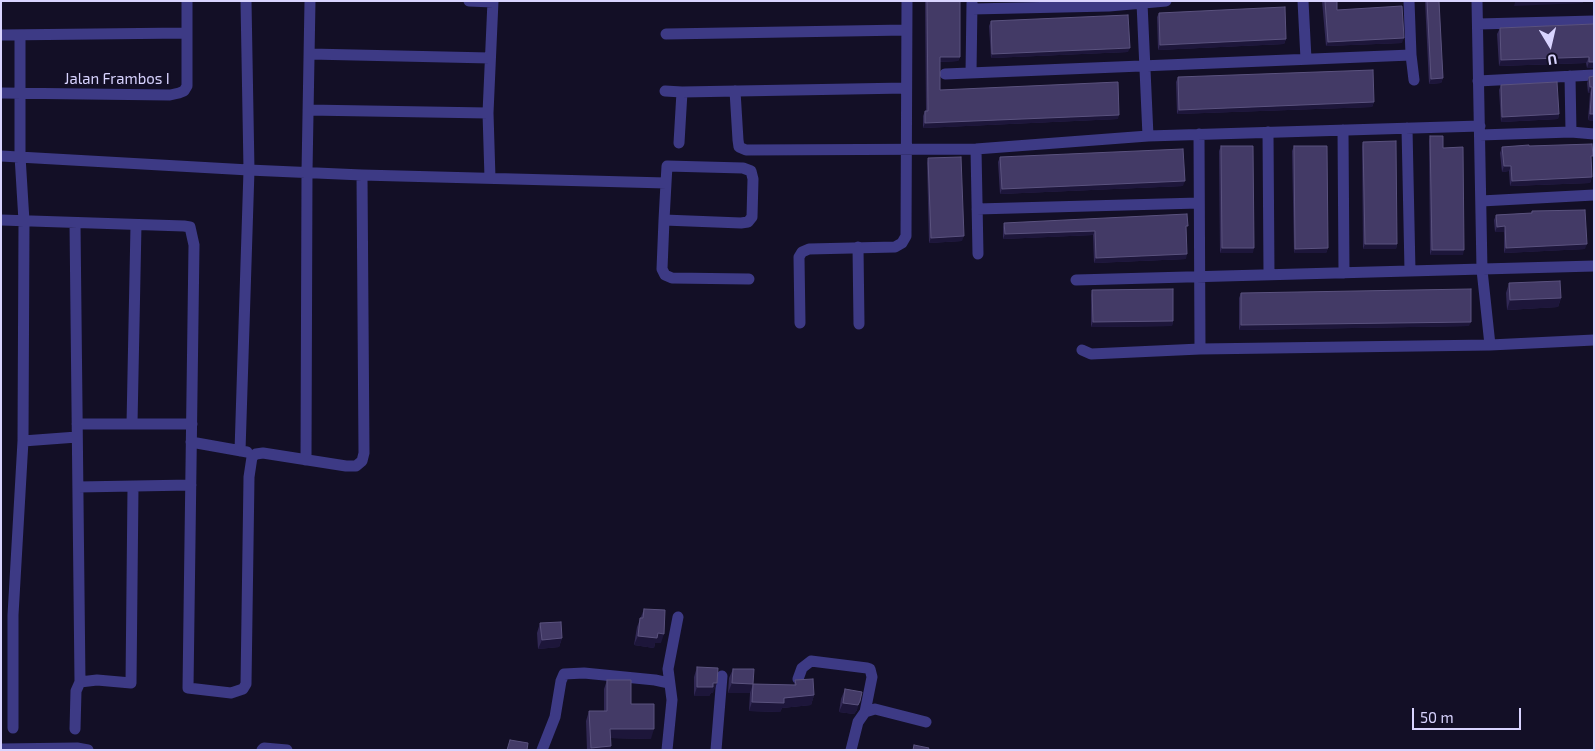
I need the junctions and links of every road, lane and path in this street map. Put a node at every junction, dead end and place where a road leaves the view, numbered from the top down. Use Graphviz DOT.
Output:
graph roads {
  1 [pos="187,1"];
  2 [pos="246,1"];
  3 [pos="310,1"];
  4 [pos="469,1"];
  5 [pos="907,1"];
  6 [pos="1166,1"];
  7 [pos="1303,1"];
  8 [pos="1409,1"];
  9 [pos="1476,1"];
  10 [pos="492,2"];
  11 [pos="1142,3"];
  12 [pos="1109,4"];
  13 [pos="972,5"];
  14 [pos="1594,21"];
  15 [pos="1478,24"];
  16 [pos="906,30"];
  17 [pos="186,32"];
  18 [pos="666,34"];
  19 [pos="1,35"];
  20 [pos="20,36"];
  21 [pos="310,54"];
  22 [pos="1411,55"];
  23 [pos="490,58"];
  24 [pos="1306,59"];
  25 [pos="1145,67"];
  26 [pos="970,73"];
  27 [pos="946,74"];
  28 [pos="1594,75"];
  29 [pos="1570,76"];
  30 [pos="1414,80"];
  31 [pos="1478,81"];
  32 [pos="906,88"];
  33 [pos="665,91"];
  34 [pos="735,91"];
  35 [pos="1,92"];
  36 [pos="682,92"];
  37 [pos="20,93"];
  38 [pos="308,110"];
  39 [pos="488,113"];
  40 [pos="1408,128"];
  41 [pos="1343,130"];
  42 [pos="1480,131"];
  43 [pos="1268,132"];
  44 [pos="1571,132"];
  45 [pos="1200,134"];
  46 [pos="1594,134"];
  47 [pos="1148,136"];
  48 [pos="679,143"];
  49 [pos="907,149"];
  50 [pos="976,149"];
  51 [pos="1,156"];
  52 [pos="20,156"];
  53 [pos="249,170"];
  54 [pos="307,172"];
  55 [pos="362,175"];
  56 [pos="490,178"];
  57 [pos="666,183"];
  58 [pos="1594,195"];
  59 [pos="1482,201"];
  60 [pos="1199,203"];
  61 [pos="977,209"];
  62 [pos="1,220"];
  63 [pos="664,220"];
  64 [pos="24,221"];
  65 [pos="75,223"];
  66 [pos="136,225"];
  67 [pos="858,247"];
  68 [pos="978,254"];
  69 [pos="1594,266"];
  70 [pos="1482,270"];
  71 [pos="1410,271"];
  72 [pos="1344,273"];
  73 [pos="1269,274"];
  74 [pos="1199,276"];
  75 [pos="749,279"];
  76 [pos="1076,280"];
  77 [pos="800,323"];
  78 [pos="859,324"];
  79 [pos="1594,340"];
  80 [pos="1490,345"];
  81 [pos="1200,349"];
  82 [pos="1082,350"];
  83 [pos="77,424"];
  84 [pos="132,424"];
  85 [pos="192,424"];
  86 [pos="77,437"];
  87 [pos="23,441"];
  88 [pos="191,442"];
  89 [pos="240,451"];
  90 [pos="256,454"];
  91 [pos="306,460"];
  92 [pos="191,485"];
  93 [pos="78,487"];
  94 [pos="133,487"];
  95 [pos="678,617"];
  96 [pos="722,676"];
  97 [pos="798,679"];
  98 [pos="80,682"];
  99 [pos="669,683"];
  100 [pos="865,712"];
  101 [pos="926,722"];
  102 [pos="13,728"];
  103 [pos="75,730"];
  104 [pos="1,749"];
  105 [pos="88,750"];
  106 [pos="262,750"];
  107 [pos="287,750"];
  108 [pos="542,750"];
  109 [pos="667,750"];
  110 [pos="716,750"];
  111 [pos="851,750"];
  1 -- 17 [label="street, Jalan Frambos I"];
  2 -- 53 [label="street"];
  3 -- 21 [label="street"];
  4 -- 10 [label="street"];
  5 -- 16 [label="street"];
  6 -- 11 [label="street"];
  7 -- 24 [label="street"];
  8 -- 22 [label="street"];
  9 -- 15 [label="street"];
  10 -- 23 [label="street"];
  11 -- 12 [label="street"];
  11 -- 25 [label="street"];
  12 -- 13 [label="street"];
  13 -- 26 [label="street"];
  14 -- 15 [label="street"];
  15 -- 31 [label="street"];
  16 -- 18 [label="street"];
  16 -- 32 [label="street"];
  17 -- 20 [label="street"];
  17 -- 37 [label="street, Jalan Frambos I"];
  19 -- 20 [label="street"];
  20 -- 37 [label="street"];
  21 -- 23 [label="street"];
  21 -- 38 [label="street"];
  22 -- 24 [label="street"];
  22 -- 30 [label="street"];
  23 -- 39 [label="street"];
  24 -- 25 [label="street"];
  25 -- 26 [label="street"];
  25 -- 47 [label="street"];
  26 -- 27 [label="street"];
  28 -- 29 [label="street"];
  29 -- 31 [label="street"];
  29 -- 44 [label="street"];
  31 -- 42 [label="street"];
  32 -- 34 [label="street"];
  32 -- 49 [label="street"];
  33 -- 36 [label="street"];
  34 -- 36 [label="street"];
  34 -- 49 [label="street"];
  35 -- 37 [label="street, Jalan Frambos I"];
  36 -- 48 [label="street"];
  37 -- 52 [label="street"];
  38 -- 39 [label="street"];
  38 -- 54 [label="street"];
  39 -- 56 [label="street"];
  40 -- 41 [label="street"];
  40 -- 42 [label="street"];
  40 -- 71 [label="street"];
  41 -- 43 [label="street"];
  41 -- 72 [label="street"];
  42 -- 44 [label="street"];
  42 -- 59 [label="street"];
  43 -- 45 [label="street"];
  43 -- 73 [label="street"];
  44 -- 46 [label="street"];
  45 -- 47 [label="street"];
  45 -- 60 [label="street"];
  47 -- 50 [label="street"];
  49 -- 50 [label="street"];
  49 -- 67 [label="street"];
  50 -- 61 [label="street"];
  51 -- 52 [label="street"];
  52 -- 53 [label="street"];
  52 -- 64 [label="street"];
  53 -- 54 [label="street"];
  53 -- 89 [label="street"];
  54 -- 55 [label="street"];
  54 -- 91 [label="street"];
  55 -- 56 [label="street"];
  55 -- 91 [label="street"];
  56 -- 57 [label="street"];
  57 -- 63 [label="street"];
  57 -- 63 [label="street"];
  58 -- 59 [label="street"];
  59 -- 70 [label="street"];
  60 -- 61 [label="street"];
  60 -- 74 [label="street"];
  61 -- 68 [label="street"];
  62 -- 64 [label="street"];
  63 -- 75 [label="street"];
  64 -- 65 [label="street"];
  64 -- 87 [label="street"];
  65 -- 66 [label="street"];
  65 -- 83 [label="street"];
  66 -- 84 [label="street"];
  66 -- 85 [label="street"];
  67 -- 77 [label="street"];
  67 -- 78 [label="street"];
  69 -- 70 [label="street"];
  70 -- 71 [label="street"];
  70 -- 80 [label="street"];
  71 -- 72 [label="street"];
  72 -- 73 [label="street"];
  73 -- 74 [label="street"];
  74 -- 76 [label="street"];
  74 -- 81 [label="street"];
  79 -- 80 [label="street"];
  80 -- 81 [label="street"];
  81 -- 82 [label="street"];
  83 -- 84 [label="street"];
  83 -- 86 [label="street"];
  84 -- 85 [label="street"];
  85 -- 88 [label="street"];
  86 -- 87 [label="street"];
  86 -- 93 [label="street"];
  87 -- 102 [label="street"];
  88 -- 89 [label="street"];
  88 -- 92 [label="street"];
  89 -- 90 [label="street"];
  90 -- 91 [label="street"];
  90 -- 92 [label="street"];
  92 -- 94 [label="street"];
  93 -- 94 [label="street"];
  93 -- 98 [label="street"];
  94 -- 98 [label="street"];
  95 -- 99 [label="street"];
  96 -- 110 [label="street"];
  97 -- 100 [label="street"];
  98 -- 103 [label="street"];
  99 -- 108 [label="street"];
  99 -- 109 [label="street"];
  100 -- 101 [label="street"];
  100 -- 111 [label="street"];
  104 -- 105 [label="street"];
  106 -- 107 [label="street"];
}
